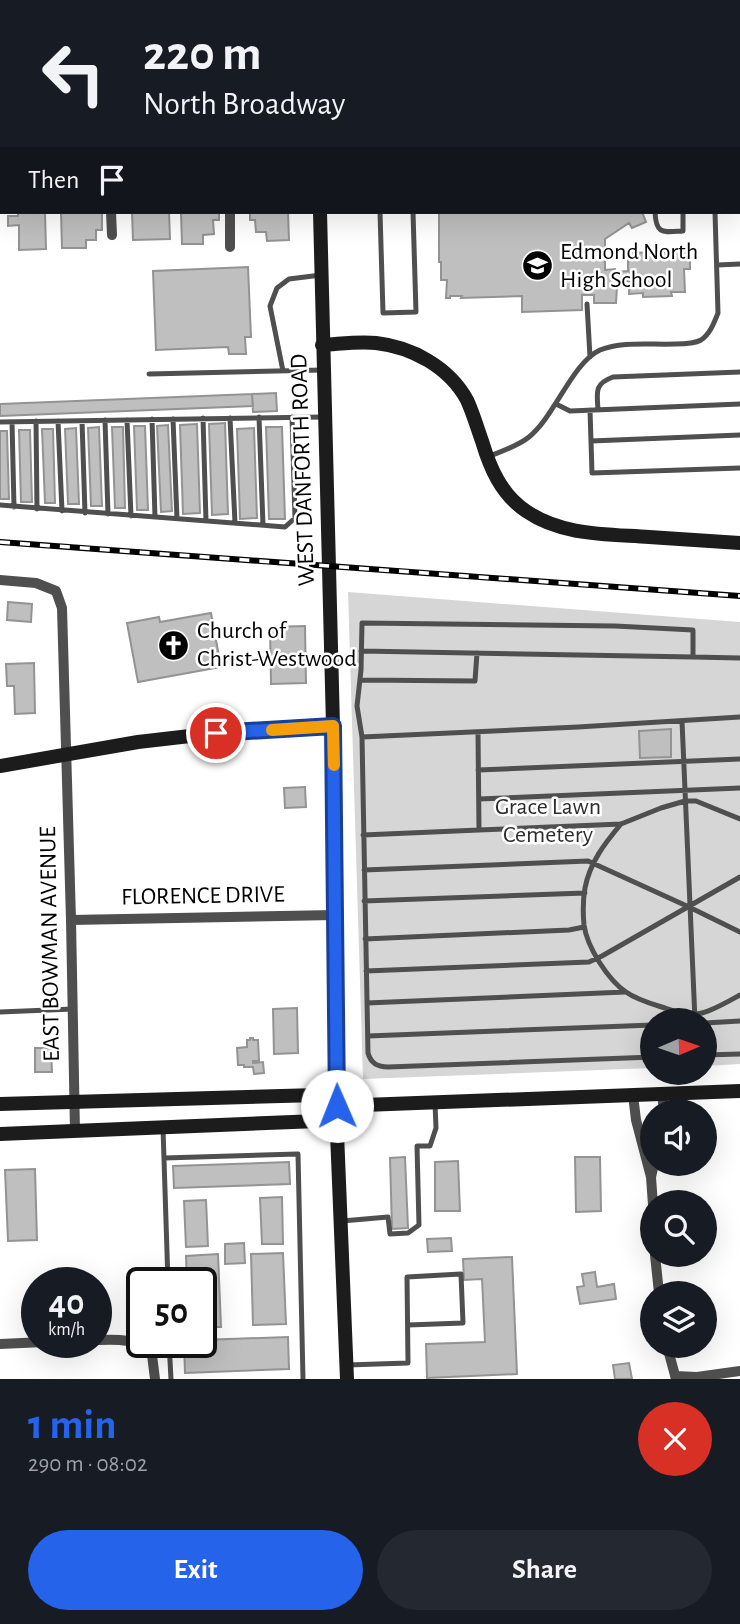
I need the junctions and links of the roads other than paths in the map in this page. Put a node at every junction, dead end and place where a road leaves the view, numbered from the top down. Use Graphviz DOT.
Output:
graph roads {
  1 [pos="111,214"];
  2 [pos="230,214"];
  3 [pos="320,214"];
  4 [pos="380,214"];
  5 [pos="413,214"];
  6 [pos="655,214"];
  7 [pos="683,214"];
  8 [pos="715,214"];
  9 [pos="112,235"];
  10 [pos="230,247"];
  11 [pos="740,264"];
  12 [pos="717,265"];
  13 [pos="321,275"];
  14 [pos="587,304"];
  15 [pos="322,345"];
  16 [pos="590,357"];
  17 [pos="323,370"];
  18 [pos="283,371"];
  19 [pos="740,372"];
  20 [pos="149,374"];
  21 [pos="556,404"];
  22 [pos="740,404"];
  23 [pos="590,410"];
  24 [pos="597,410"];
  25 [pos="259,417"];
  26 [pos="292,417"];
  27 [pos="324,417"];
  28 [pos="203,418"];
  29 [pos="230,418"];
  30 [pos="127,419"];
  31 [pos="152,419"];
  32 [pos="173,419"];
  33 [pos="105,420"];
  34 [pos="58,421"];
  35 [pos="82,421"];
  36 [pos="0,422"];
  37 [pos="12,422"];
  38 [pos="36,422"];
  39 [pos="740,435"];
  40 [pos="591,441"];
  41 [pos="487,458"];
  42 [pos="740,468"];
  43 [pos="0,505"];
  44 [pos="14,507"];
  45 [pos="37,509"];
  46 [pos="62,511"];
  47 [pos="85,513"];
  48 [pos="108,514"];
  49 [pos="131,516"];
  50 [pos="155,517"];
  51 [pos="177,519"];
  52 [pos="206,521"];
  53 [pos="235,523"];
  54 [pos="263,525"];
  55 [pos="740,543"];
  56 [pos="0,580"];
  57 [pos="362,650"];
  58 [pos="477,653"];
  59 [pos="693,657"];
  60 [pos="740,658"];
  61 [pos="360,680"];
  62 [pos="740,717"];
  63 [pos="682,721"];
  64 [pos="333,726"];
  65 [pos="478,732"];
  66 [pos="362,737"];
  67 [pos="66,756"];
  68 [pos="740,759"];
  69 [pos="684,761"];
  70 [pos="0,766"];
  71 [pos="478,770"];
  72 [pos="740,788"];
  73 [pos="685,791"];
  74 [pos="479,799"];
  75 [pos="685,801"];
  76 [pos="739,819"];
  77 [pos="621,824"];
  78 [pos="479,830"];
  79 [pos="363,835"];
  80 [pos="594,863"];
  81 [pos="364,870"];
  82 [pos="740,877"];
  83 [pos="585,893"];
  84 [pos="364,901"];
  85 [pos="689,907"];
  86 [pos="335,915"];
  87 [pos="71,920"];
  88 [pos="584,927"];
  89 [pos="740,932"];
  90 [pos="365,939"];
  91 [pos="597,957"];
  92 [pos="366,971"];
  93 [pos="625,992"];
  94 [pos="740,995"];
  95 [pos="367,1003"];
  96 [pos="664,1008"];
  97 [pos="695,1008"];
  98 [pos="714,1008"];
  99 [pos="73,1009"];
  100 [pos="0,1012"];
  101 [pos="740,1021"];
  102 [pos="718,1022"];
  103 [pos="640,1026"];
  104 [pos="368,1036"];
  105 [pos="740,1054"];
  106 [pos="718,1055"];
  107 [pos="640,1057"];
  108 [pos="740,1091"];
  109 [pos="662,1094"];
  110 [pos="633,1096"];
  111 [pos="663,1099"];
  112 [pos="74,1102"];
  113 [pos="435,1103"];
  114 [pos="0,1104"];
  115 [pos="337,1106"];
  116 [pos="163,1128"];
  117 [pos="75,1131"];
  118 [pos="0,1134"];
  119 [pos="164,1158"];
  120 [pos="651,1177"];
  121 [pos="652,1190"];
  122 [pos="341,1221"];
  123 [pos="167,1267"];
  124 [pos="408,1325"];
  125 [pos="112,1339"];
  126 [pos="21,1343"];
  127 [pos="0,1344"];
  128 [pos="169,1358"];
  129 [pos="670,1358"];
  130 [pos="740,1371"];
  131 [pos="347,1372"];
  132 [pos="676,1378"];
  133 [pos="155,1379"];
  134 [pos="170,1379"];
  135 [pos="303,1379"];
  1 -- 9 [label="street"];
  2 -- 10 [label="street"];
  3 -- 13 [label="main road, WEST DANFORTH ROAD"];
  4 -- 5 [label="lane"];
  6 -- 7 [label="lane"];
  8 -- 12 [label="lane"];
  11 -- 12 [label="lane"];
  12 -- 16 [label="lane"];
  13 -- 15 [label="main road, WEST DANFORTH ROAD"];
  13 -- 18 [label="lane"];
  14 -- 16 [label="lane"];
  15 -- 17 [label="main road, WEST DANFORTH ROAD"];
  15 -- 41 [label="main road"];
  16 -- 21 [label="lane"];
  17 -- 18 [label="lane"];
  17 -- 27 [label="main road, WEST DANFORTH ROAD"];
  18 -- 20 [label="lane"];
  19 -- 24 [label="lane"];
  21 -- 23 [label="lane"];
  21 -- 41 [label="lane"];
  22 -- 24 [label="lane"];
  23 -- 24 [label="lane"];
  23 -- 40 [label="lane"];
  25 -- 26 [label="lane"];
  25 -- 29 [label="lane"];
  25 -- 54 [label="lane"];
  26 -- 27 [label="lane"];
  26 -- 54 [label="lane"];
  27 -- 64 [label="main road, WEST DANFORTH ROAD"];
  28 -- 29 [label="lane"];
  28 -- 32 [label="lane"];
  28 -- 52 [label="lane"];
  29 -- 53 [label="lane"];
  30 -- 31 [label="lane"];
  30 -- 33 [label="lane"];
  30 -- 49 [label="lane"];
  31 -- 32 [label="lane"];
  31 -- 50 [label="lane"];
  32 -- 51 [label="lane"];
  33 -- 35 [label="lane"];
  33 -- 48 [label="lane"];
  34 -- 35 [label="lane"];
  34 -- 38 [label="lane"];
  34 -- 46 [label="lane"];
  35 -- 47 [label="lane"];
  36 -- 37 [label="lane"];
  37 -- 38 [label="lane"];
  37 -- 44 [label="lane"];
  38 -- 45 [label="lane"];
  39 -- 40 [label="lane"];
  40 -- 42 [label="lane"];
  41 -- 55 [label="main road"];
  43 -- 44 [label="lane"];
  44 -- 45 [label="lane"];
  45 -- 46 [label="lane"];
  46 -- 47 [label="lane"];
  47 -- 48 [label="lane"];
  48 -- 49 [label="lane"];
  49 -- 50 [label="lane"];
  50 -- 51 [label="lane"];
  51 -- 52 [label="lane"];
  52 -- 53 [label="lane"];
  53 -- 54 [label="lane"];
  56 -- 67 [label="street, EAST BOWMAN AVENUE"];
  57 -- 58 [label="lane"];
  57 -- 59 [label="lane"];
  57 -- 61 [label="lane"];
  58 -- 59 [label="lane"];
  58 -- 61 [label="lane"];
  59 -- 60 [label="lane"];
  61 -- 66 [label="lane"];
  62 -- 63 [label="lane"];
  63 -- 65 [label="lane"];
  63 -- 69 [label="lane"];
  64 -- 67 [label="main road"];
  64 -- 86 [label="main road, WEST DANFORTH ROAD"];
  65 -- 66 [label="lane"];
  65 -- 71 [label="lane"];
  66 -- 79 [label="lane"];
  67 -- 70 [label="main road"];
  67 -- 87 [label="street, EAST BOWMAN AVENUE"];
  68 -- 69 [label="lane"];
  69 -- 71 [label="lane"];
  69 -- 73 [label="lane"];
  71 -- 74 [label="lane"];
  72 -- 73 [label="lane"];
  73 -- 74 [label="lane"];
  73 -- 75 [label="lane"];
  74 -- 78 [label="lane"];
  75 -- 76 [label="lane"];
  75 -- 77 [label="lane"];
  75 -- 85 [label="lane"];
  77 -- 78 [label="lane"];
  77 -- 80 [label="lane"];
  78 -- 79 [label="lane"];
  79 -- 81 [label="lane"];
  80 -- 81 [label="lane"];
  80 -- 83 [label="lane"];
  80 -- 85 [label="lane"];
  81 -- 84 [label="lane"];
  82 -- 85 [label="lane"];
  83 -- 84 [label="lane"];
  83 -- 88 [label="lane"];
  84 -- 90 [label="lane"];
  85 -- 89 [label="lane"];
  85 -- 91 [label="lane"];
  85 -- 97 [label="lane"];
  86 -- 87 [label="street, FLORENCE DRIVE"];
  86 -- 115 [label="main road, WEST DANFORTH ROAD"];
  87 -- 99 [label="street, EAST BOWMAN AVENUE"];
  88 -- 90 [label="lane"];
  88 -- 91 [label="lane"];
  90 -- 92 [label="lane"];
  91 -- 92 [label="lane"];
  91 -- 93 [label="lane"];
  92 -- 95 [label="lane"];
  93 -- 95 [label="lane"];
  93 -- 96 [label="lane"];
  94 -- 98 [label="lane"];
  95 -- 104 [label="lane"];
  99 -- 100 [label="lane"];
  99 -- 112 [label="street, EAST BOWMAN AVENUE"];
  101 -- 102 [label="lane"];
  103 -- 104 [label="lane"];
  104 -- 107 [label="lane"];
  105 -- 106 [label="lane"];
  108 -- 109 [label="main road"];
  109 -- 110 [label="main road"];
  109 -- 111 [label="street"];
  110 -- 113 [label="main road"];
  110 -- 120 [label="street"];
  112 -- 114 [label="main road"];
  112 -- 115 [label="main road"];
  112 -- 117 [label="street, EAST BOWMAN AVENUE"];
  113 -- 115 [label="main road"];
  113 -- 122 [label="lane"];
  115 -- 116 [label="main road"];
  115 -- 122 [label="main road, WEST DANFORTH ROAD"];
  116 -- 117 [label="main road"];
  116 -- 119 [label="lane"];
  117 -- 118 [label="main road"];
  119 -- 123 [label="lane"];
  119 -- 135 [label="lane"];
  120 -- 121 [label="street"];
  122 -- 131 [label="main road, WEST DANFORTH ROAD"];
  124 -- 124 [label="lane"];
  124 -- 131 [label="lane"];
  125 -- 133 [label="street"];
  126 -- 127 [label="street"];
  128 -- 134 [label="lane"];
  129 -- 132 [label="street"];
  130 -- 132 [label="street"];
}
